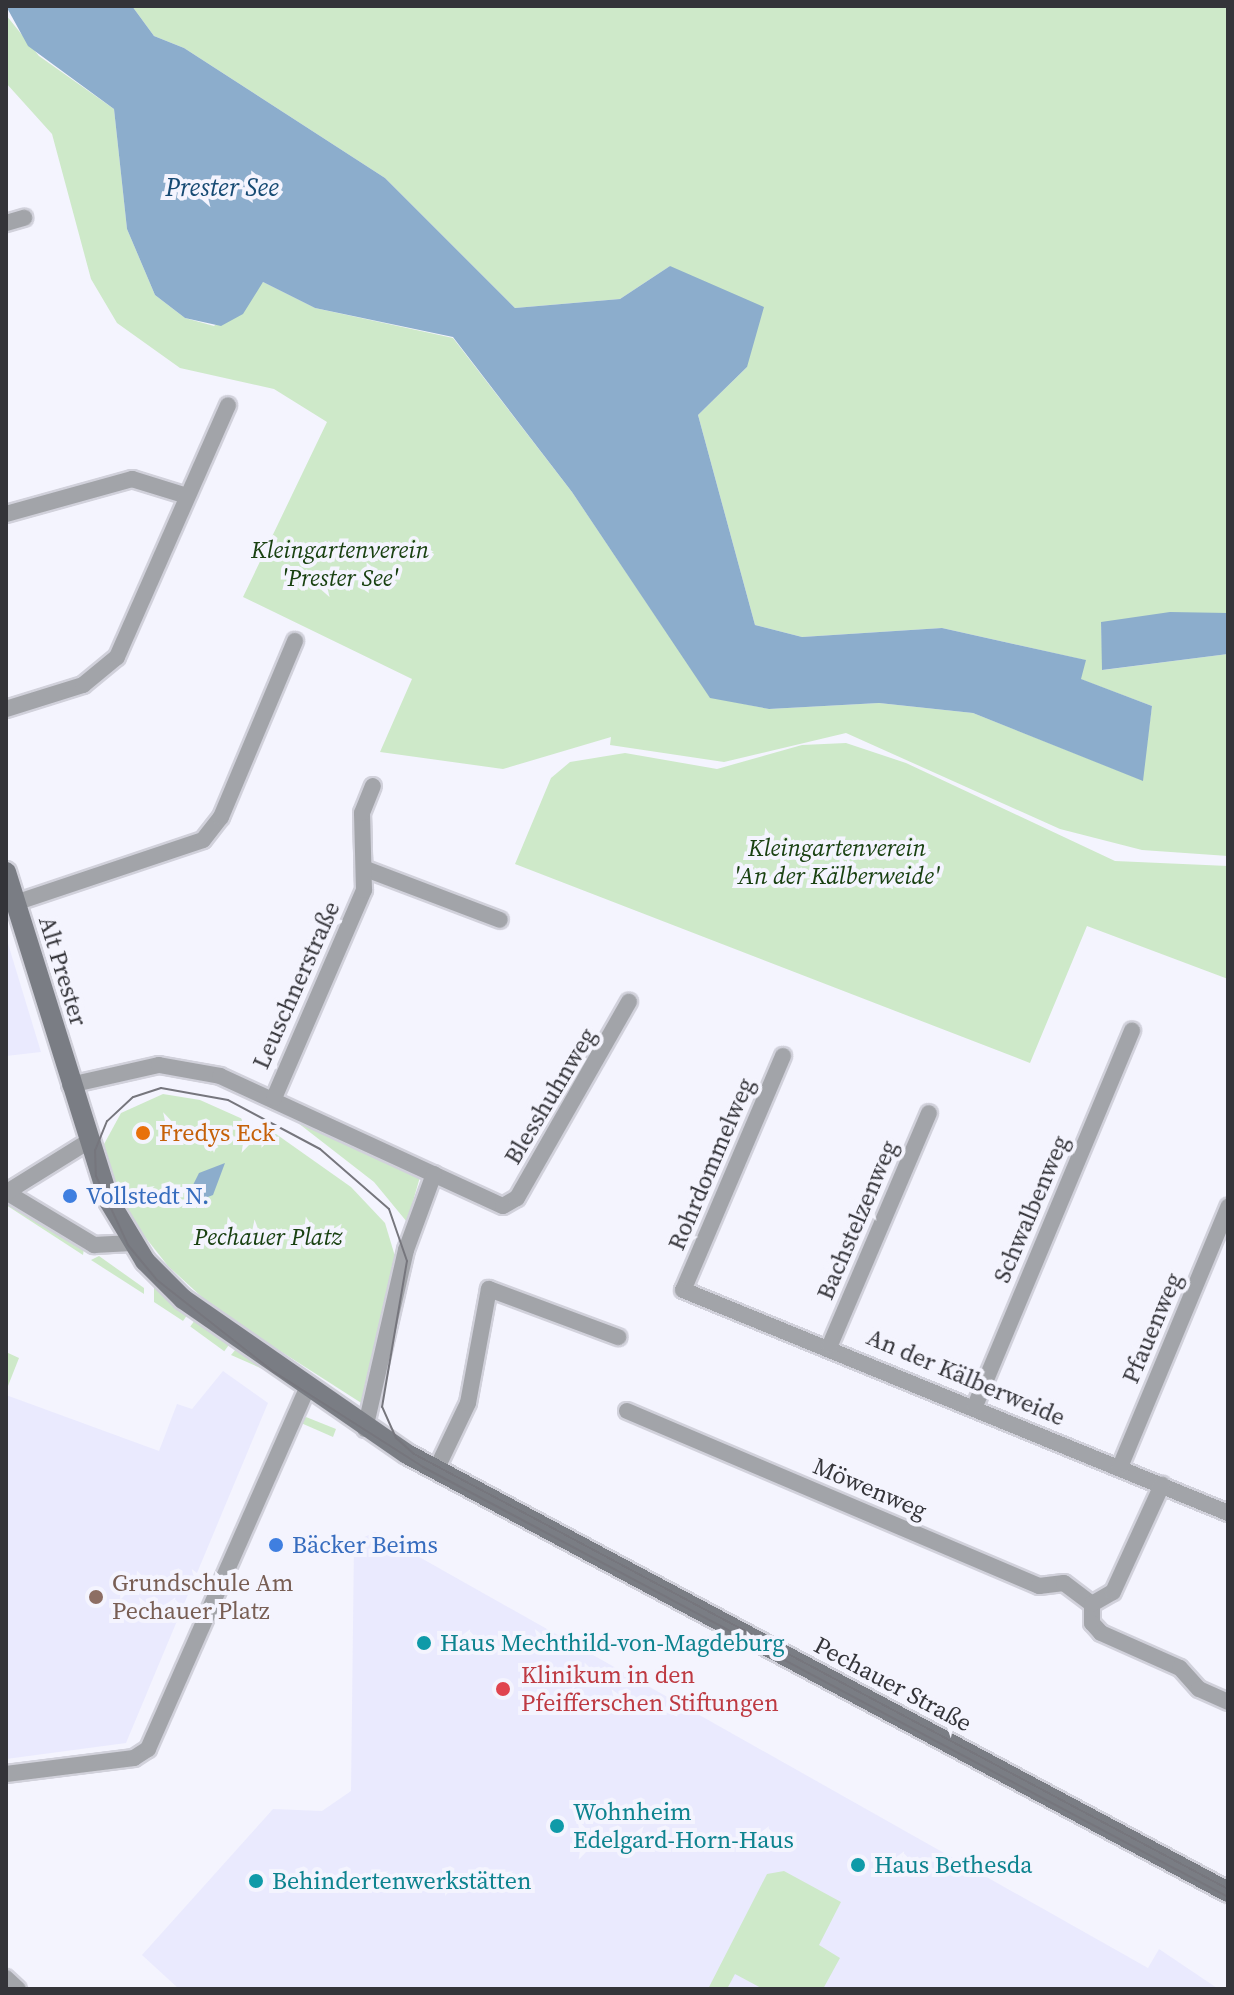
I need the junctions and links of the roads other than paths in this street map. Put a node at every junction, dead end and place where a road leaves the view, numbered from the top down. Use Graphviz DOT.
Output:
graph roads {
  1 [pos="24,218"];
  2 [pos="6,223"];
  3 [pos="228,405"];
  4 [pos="187,496"];
  5 [pos="6,514"];
  6 [pos="295,641"];
  7 [pos="6,709"];
  8 [pos="373,786"];
  9 [pos="366,869"];
  10 [pos="6,872"];
  11 [pos="15,903"];
  12 [pos="500,920"];
  13 [pos="629,1002"];
  14 [pos="1132,1030"];
  15 [pos="783,1056"];
  16 [pos="70,1085"];
  17 [pos="274,1098"];
  18 [pos="929,1113"];
  19 [pos="89,1141"];
  20 [pos="434,1174"];
  21 [pos="6,1192"];
  22 [pos="503,1206"];
  23 [pos="1228,1207"];
  24 [pos="132,1243"];
  25 [pos="683,1290"];
  26 [pos="618,1337"];
  27 [pos="830,1345"];
  28 [pos="307,1389"];
  29 [pos="975,1406"];
  30 [pos="627,1411"];
  31 [pos="365,1429"];
  32 [pos="1120,1467"];
  33 [pos="436,1470"];
  34 [pos="1162,1485"];
  35 [pos="1228,1513"];
  36 [pos="1092,1604"];
  37 [pos="1228,1702"];
  38 [pos="6,1774"];
  39 [pos="1228,1892"];
  40 [pos="6,1978"];
  41 [pos="18,1989"];
  1 -- 2 [label="street"];
  3 -- 4 [label="street"];
  4 -- 5 [label="street"];
  4 -- 7 [label="street"];
  6 -- 11 [label="street"];
  8 -- 9 [label="street, Leuschnerstraße"];
  9 -- 12 [label="street"];
  9 -- 17 [label="street, Leuschnerstraße"];
  10 -- 11 [label="main road, Alt Prester"];
  11 -- 16 [label="main road, Alt Prester"];
  13 -- 22 [label="street, Blesshuhnweg"];
  14 -- 29 [label="street, Schwalbenweg"];
  15 -- 25 [label="street, Rohrdommelweg"];
  16 -- 17 [label="street"];
  16 -- 19 [label="main road"];
  17 -- 20 [label="street, Leuschnerstraße"];
  18 -- 27 [label="street, Bachstelzenweg"];
  19 -- 21 [label="street"];
  19 -- 24 [label="main road"];
  20 -- 22 [label="street, Leuschnerstraße"];
  20 -- 31 [label="street"];
  21 -- 24 [label="street"];
  23 -- 32 [label="street, Pfauenweg"];
  24 -- 28 [label="main road"];
  25 -- 27 [label="street, An der Kälberweide"];
  26 -- 33 [label="street"];
  27 -- 29 [label="street, An der Kälberweide"];
  28 -- 31 [label="main road"];
  28 -- 38 [label="street"];
  29 -- 32 [label="street, An der Kälberweide"];
  30 -- 36 [label="street, Möwenweg"];
  31 -- 33 [label="main road, Pechauer Straße"];
  32 -- 34 [label="street, An der Kälberweide"];
  33 -- 39 [label="main road, Pechauer Straße"];
  34 -- 35 [label="street, An der Kälberweide"];
  34 -- 36 [label="street"];
  36 -- 37 [label="street"];
  40 -- 41 [label="street"];
}
